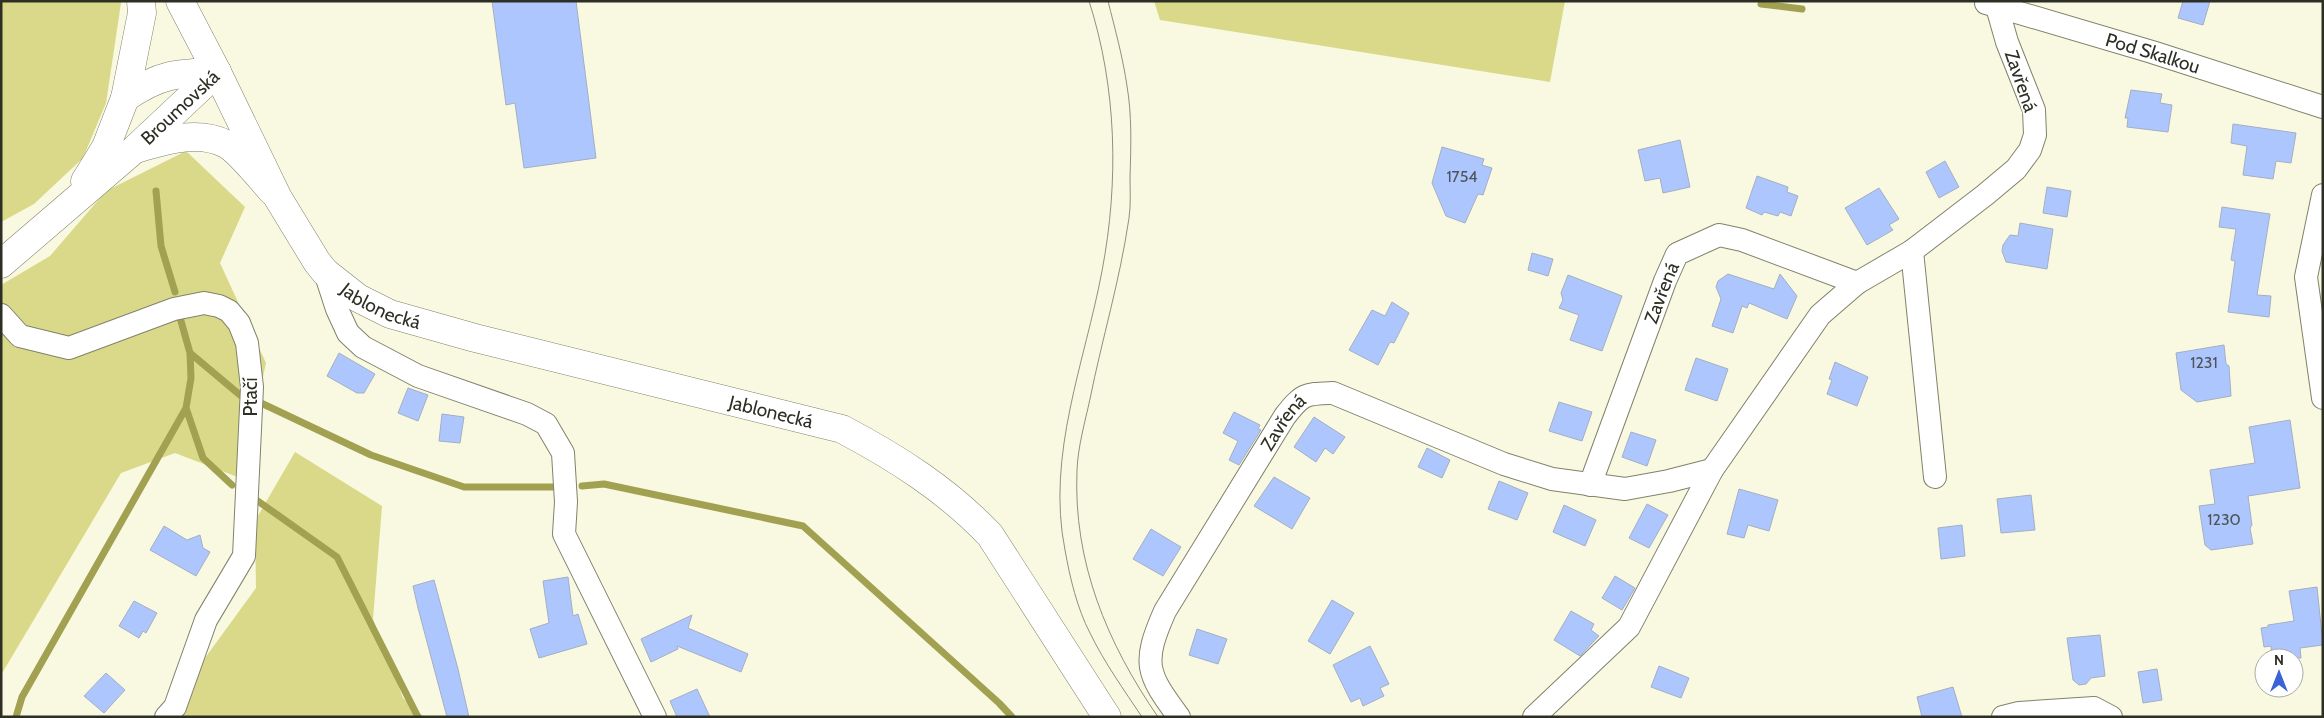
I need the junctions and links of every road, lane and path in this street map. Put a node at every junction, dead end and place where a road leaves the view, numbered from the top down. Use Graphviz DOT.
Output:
graph roads {
  1 [pos="141,1"];
  2 [pos="180,1"];
  3 [pos="1990,4"];
  4 [pos="217,72"];
  5 [pos="125,98"];
  6 [pos="2323,107"];
  7 [pos="135,149"];
  8 [pos="2323,195"];
  9 [pos="278,198"];
  10 [pos="70,204"];
  11 [pos="1912,251"];
  12 [pos="1,264"];
  13 [pos="325,272"];
  14 [pos="1857,283"];
  15 [pos="1,315"];
  16 [pos="2323,398"];
  17 [pos="1712,470"];
  18 [pos="1935,477"];
  19 [pos="1590,485"];
  20 [pos="166,717"];
  21 [pos="655,717"];
  22 [pos="1107,717"];
  23 [pos="1178,717"];
  24 [pos="1534,717"];
  25 [pos="2002,717"];
  26 [pos="2111,717"];
  1 -- 5 [label="main road, Broumovská"];
  2 -- 4 [label="main road, Jablonecká"];
  3 -- 6 [label="street, Pod Skalkou"];
  3 -- 11 [label="street, Zavřená"];
  4 -- 5 [label="main road, Broumovská"];
  4 -- 7 [label="main road, Broumovská"];
  4 -- 9 [label="main road, Jablonecká"];
  5 -- 10 [label="main road, Broumovská"];
  7 -- 9 [label="main road, Broumovská"];
  7 -- 10 [label="main road, Broumovská"];
  8 -- 16 [label="street"];
  9 -- 13 [label="main road, Jablonecká"];
  10 -- 12 [label="main road, Broumovská"];
  11 -- 14 [label="street, Zavřená"];
  11 -- 18 [label="street"];
  13 -- 21 [label="street, Jablonecká"];
  13 -- 22 [label="main road, Jablonecká"];
  14 -- 17 [label="street, Zavřená"];
  14 -- 19 [label="street, Zavřená"];
  15 -- 20 [label="street, Ptačí"];
  17 -- 19 [label="street, Zavřená"];
  17 -- 24 [label="street, Zavřená"];
  19 -- 23 [label="street, Zavřená"];
  25 -- 26 [label="street"];
}
